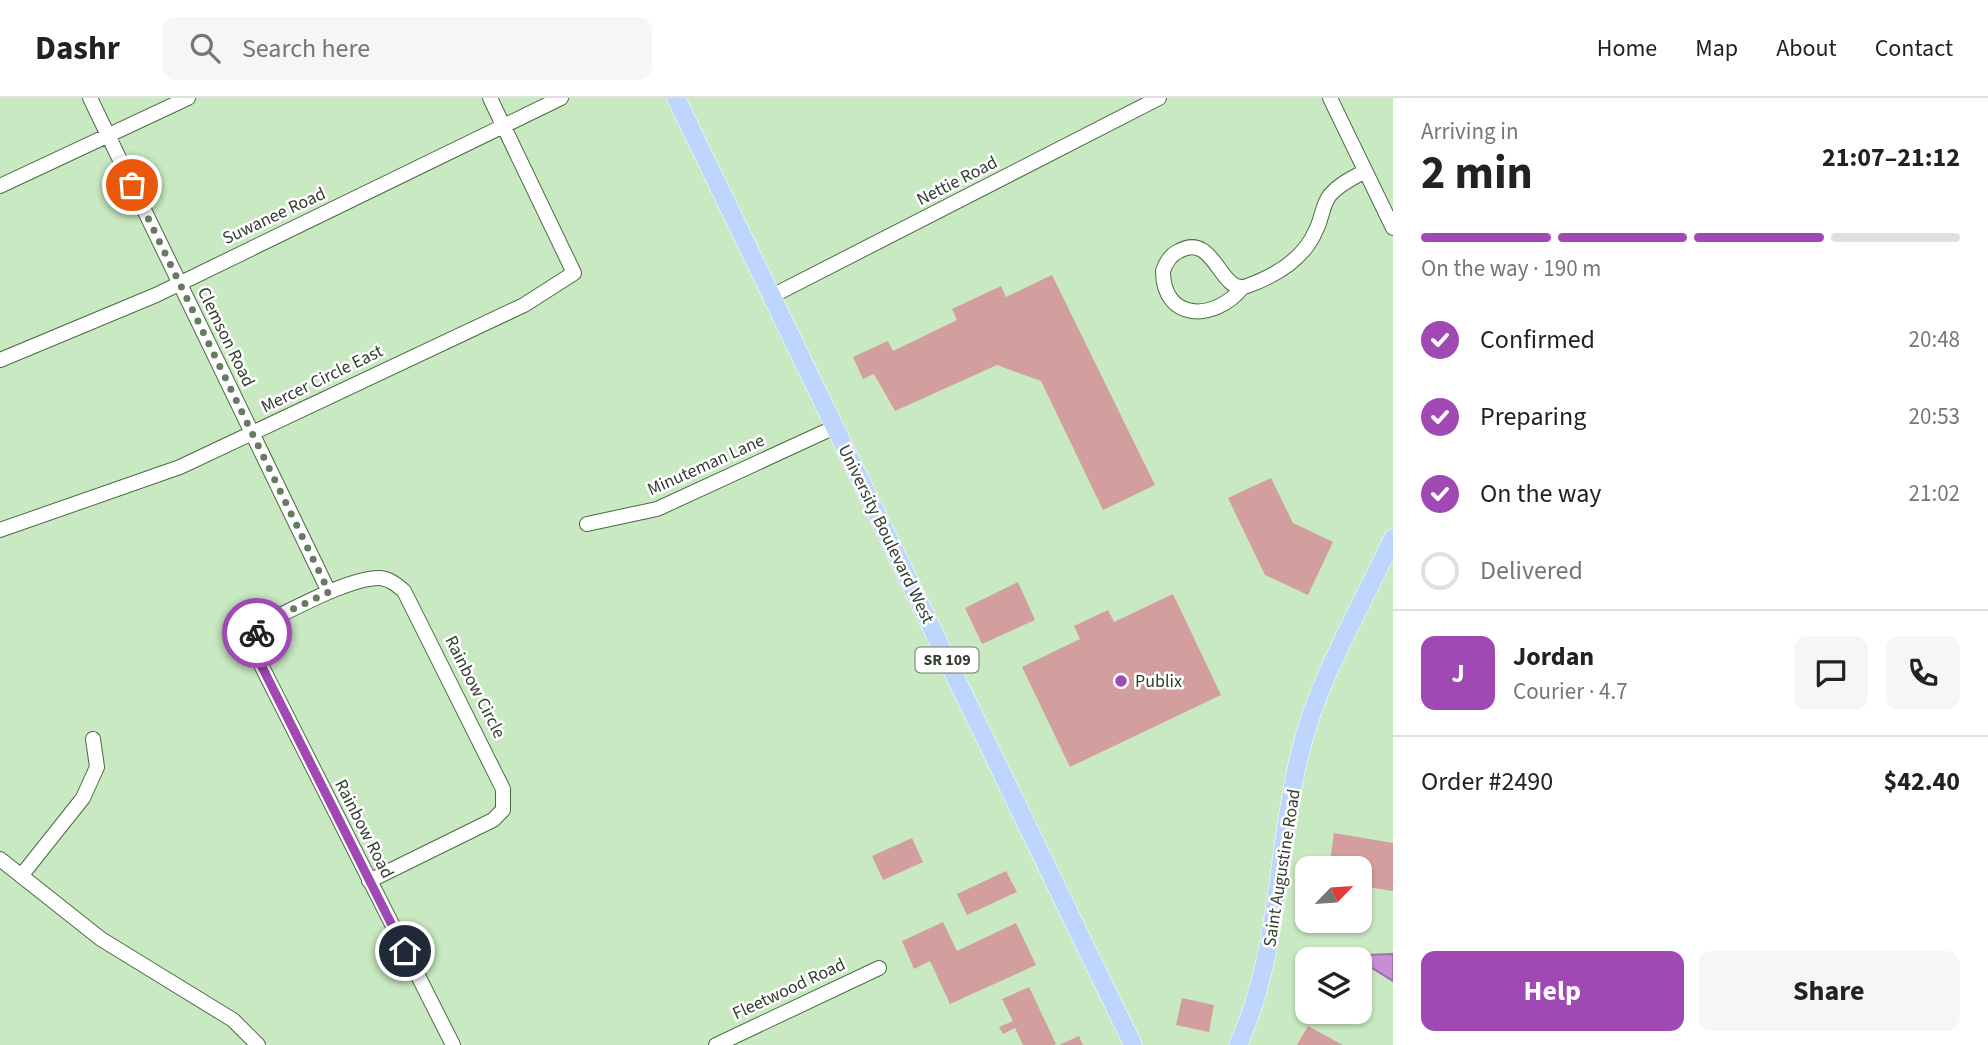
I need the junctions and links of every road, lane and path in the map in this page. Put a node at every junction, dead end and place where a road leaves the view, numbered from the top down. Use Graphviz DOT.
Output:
graph roads {
  1 [pos="90,98"];
  2 [pos="188,98"];
  3 [pos="490,98"];
  4 [pos="561,98"];
  5 [pos="676,98"];
  6 [pos="1158,98"];
  7 [pos="1330,98"];
  8 [pos="504,127"];
  9 [pos="109,136"];
  10 [pos="1365,171"];
  11 [pos="0,186"];
  12 [pos="1393,228"];
  13 [pos="179,283"];
  14 [pos="1241,288"];
  15 [pos="772,296"];
  16 [pos="0,360"];
  17 [pos="835,427"];
  18 [pos="251,435"];
  19 [pos="587,524"];
  20 [pos="0,530"];
  21 [pos="1393,538"];
  22 [pos="329,592"];
  23 [pos="258,628"];
  24 [pos="93,739"];
  25 [pos="0,859"];
  26 [pos="21,876"];
  27 [pos="369,881"];
  28 [pos="879,968"];
  29 [pos="258,1045"];
  30 [pos="453,1045"];
  31 [pos="716,1045"];
  32 [pos="1133,1045"];
  33 [pos="1238,1045"];
  1 -- 9 [label="street, Clemson Road"];
  2 -- 9 [label="street"];
  3 -- 8 [label="street"];
  4 -- 8 [label="street, Suwanee Road"];
  5 -- 15 [label="main road, University Boulevard West / SR 109"];
  6 -- 15 [label="street, Nettie Road"];
  7 -- 10 [label="street"];
  8 -- 13 [label="street, Suwanee Road"];
  8 -- 18 [label="street, Mercer Circle East"];
  9 -- 11 [label="street"];
  9 -- 13 [label="street, Clemson Road"];
  10 -- 12 [label="street"];
  10 -- 14 [label="street"];
  13 -- 16 [label="street, Suwanee Road"];
  13 -- 18 [label="street, Clemson Road"];
  14 -- 14 [label="street"];
  15 -- 17 [label="main road, University Boulevard West / SR 109"];
  17 -- 19 [label="street, Minuteman Lane"];
  17 -- 32 [label="main road, University Boulevard West / SR 109"];
  18 -- 20 [label="street, Mercer Circle East"];
  18 -- 22 [label="street, Clemson Road"];
  21 -- 33 [label="main road, Saint Augustine Road"];
  22 -- 23 [label="street, Rainbow Circle"];
  22 -- 27 [label="street, Rainbow Circle"];
  23 -- 27 [label="street, Rainbow Road"];
  24 -- 26 [label="street"];
  25 -- 26 [label="street"];
  26 -- 29 [label="street"];
  27 -- 30 [label="street, Rainbow Road"];
  28 -- 31 [label="street, Fleetwood Road"];
}
